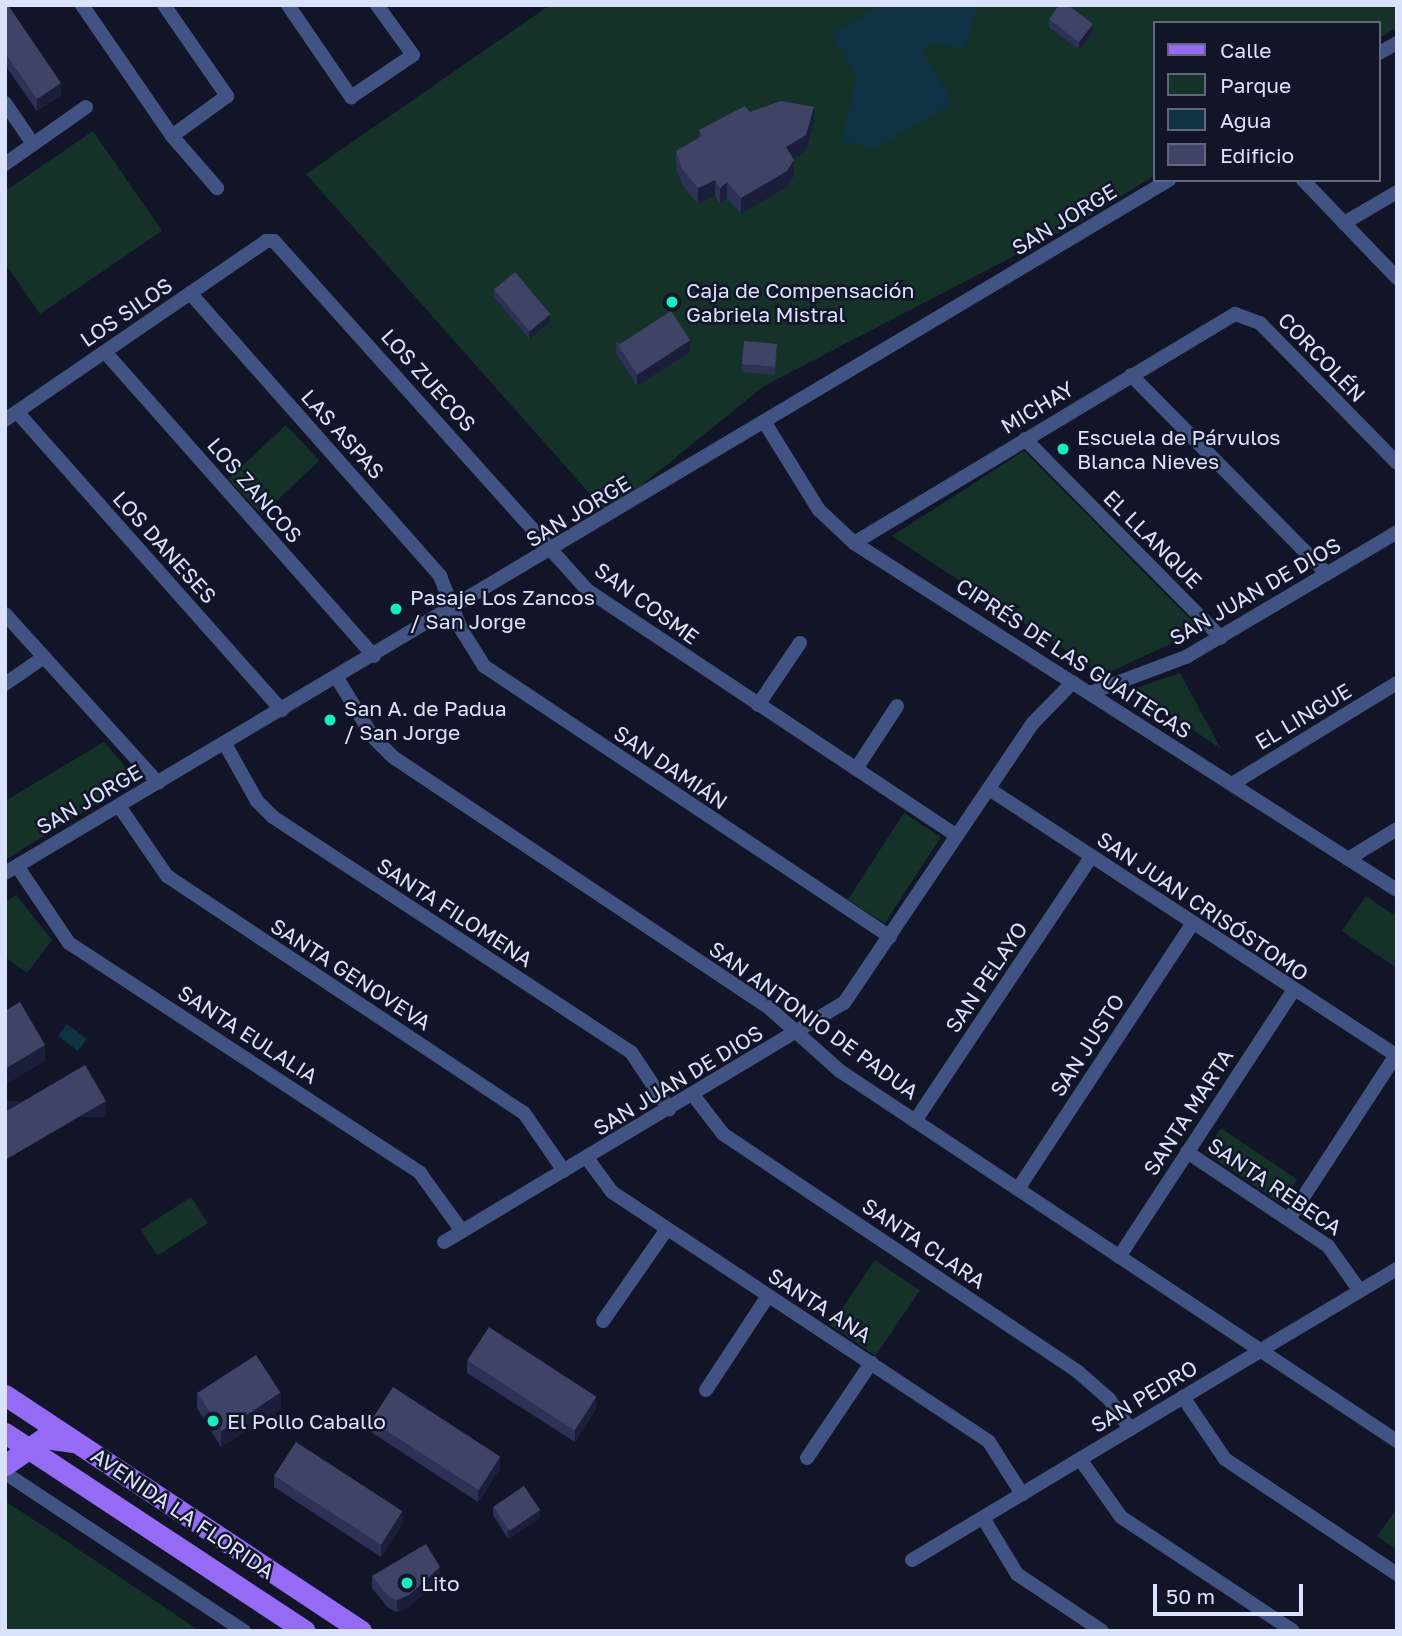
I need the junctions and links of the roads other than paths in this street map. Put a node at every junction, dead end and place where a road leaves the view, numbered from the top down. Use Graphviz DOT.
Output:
graph roads {
  1 [pos="82,5"];
  2 [pos="164,5"];
  3 [pos="288,5"];
  4 [pos="377,5"];
  5 [pos="1397,43"];
  6 [pos="1381,53"];
  7 [pos="5,103"];
  8 [pos="86,107"];
  9 [pos="172,136"];
  10 [pos="33,144"];
  11 [pos="5,164"];
  12 [pos="1166,182"];
  13 [pos="1305,182"];
  14 [pos="218,188"];
  15 [pos="1397,192"];
  16 [pos="1344,223"];
  17 [pos="271,240"];
  18 [pos="1397,278"];
  19 [pos="190,293"];
  20 [pos="1244,314"];
  21 [pos="105,352"];
  22 [pos="1131,375"];
  23 [pos="11,416"];
  24 [pos="765,423"];
  25 [pos="1025,439"];
  26 [pos="1397,463"];
  27 [pos="1397,532"];
  28 [pos="854,543"];
  29 [pos="554,550"];
  30 [pos="1327,575"];
  31 [pos="454,609"];
  32 [pos="5,614"];
  33 [pos="1221,638"];
  34 [pos="800,643"];
  35 [pos="374,656"];
  36 [pos="44,657"];
  37 [pos="337,678"];
  38 [pos="1073,682"];
  39 [pos="1397,683"];
  40 [pos="5,684"];
  41 [pos="1090,692"];
  42 [pos="758,705"];
  43 [pos="897,706"];
  44 [pos="282,710"];
  45 [pos="225,744"];
  46 [pos="856,769"];
  47 [pos="158,783"];
  48 [pos="1232,784"];
  49 [pos="989,789"];
  50 [pos="119,806"];
  51 [pos="1397,829"];
  52 [pos="957,836"];
  53 [pos="1091,857"];
  54 [pos="1348,859"];
  55 [pos="11,869"];
  56 [pos="1397,890"];
  57 [pos="1192,924"];
  58 [pos="890,937"];
  59 [pos="1293,991"];
  60 [pos="798,1034"];
  61 [pos="1396,1056"];
  62 [pos="693,1096"];
  63 [pos="669,1109"];
  64 [pos="915,1121"];
  65 [pos="1187,1152"];
  66 [pos="587,1158"];
  67 [pos="564,1171"];
  68 [pos="1018,1188"];
  69 [pos="1289,1219"];
  70 [pos="667,1229"];
  71 [pos="462,1231"];
  72 [pos="444,1242"];
  73 [pos="1119,1257"];
  74 [pos="1396,1271"];
  75 [pos="1360,1291"];
  76 [pos="768,1296"];
  77 [pos="603,1321"];
  78 [pos="1261,1350"];
  79 [pos="871,1363"];
  80 [pos="706,1390"];
  81 [pos="5,1395"];
  82 [pos="1183,1397"];
  83 [pos="1130,1429"];
  84 [pos="5,1433"];
  85 [pos="1397,1441"];
  86 [pos="83,1446"];
  87 [pos="28,1448"];
  88 [pos="807,1458"];
  89 [pos="1080,1460"];
  90 [pos="5,1465"];
  91 [pos="5,1473"];
  92 [pos="1022,1494"];
  93 [pos="983,1518"];
  94 [pos="912,1560"];
  95 [pos="1397,1574"];
  96 [pos="244,1631"];
  97 [pos="304,1631"];
  98 [pos="361,1631"];
  99 [pos="1102,1631"];
  100 [pos="1293,1631"];
  1 -- 9 [label="street"];
  2 -- 9 [label="street"];
  3 -- 4 [label="street"];
  5 -- 6 [label="street"];
  7 -- 10 [label="street"];
  8 -- 10 [label="street"];
  9 -- 14 [label="street"];
  10 -- 11 [label="street"];
  12 -- 24 [label="street, SAN JORGE"];
  13 -- 16 [label="street"];
  15 -- 16 [label="street"];
  16 -- 18 [label="street"];
  17 -- 19 [label="street, LOS SILOS"];
  17 -- 29 [label="street, LOS ZUECOS"];
  19 -- 21 [label="street, LOS SILOS"];
  19 -- 31 [label="street, LAS ASPAS"];
  20 -- 22 [label="street, MICHAY"];
  20 -- 26 [label="street, CORCOLÉN"];
  21 -- 23 [label="street, LOS SILOS"];
  21 -- 35 [label="street, LOS ZANCOS"];
  22 -- 25 [label="street, MICHAY"];
  22 -- 30 [label="street"];
  23 -- 44 [label="street, LOS DANESES"];
  24 -- 28 [label="street, CIPRÉS DE LAS GUAITECAS"];
  24 -- 29 [label="street, SAN JORGE"];
  25 -- 28 [label="street, MICHAY"];
  25 -- 33 [label="street, EL LLANQUE"];
  27 -- 30 [label="street, SAN JUAN DE DIOS"];
  28 -- 38 [label="street, CIPRÉS DE LAS GUAITECAS"];
  29 -- 31 [label="street, SAN JORGE"];
  29 -- 42 [label="street, SAN COSME"];
  30 -- 33 [label="street, SAN JUAN DE DIOS"];
  31 -- 35 [label="street, SAN JORGE"];
  31 -- 58 [label="street, SAN DAMIÁN"];
  32 -- 36 [label="street"];
  33 -- 41 [label="street, SAN JUAN DE DIOS"];
  34 -- 42 [label="street"];
  35 -- 37 [label="street, SAN JORGE"];
  36 -- 40 [label="street"];
  36 -- 47 [label="street"];
  37 -- 44 [label="street, SAN JORGE"];
  37 -- 60 [label="street, SAN ANTONIO DE PADUA"];
  38 -- 41 [label="street, CIPRÉS DE LAS GUAITECAS"];
  38 -- 49 [label="street, SAN JUAN DE DIOS"];
  39 -- 48 [label="street, EL LINGUE"];
  41 -- 48 [label="street, CIPRÉS DE LAS GUAITECAS"];
  42 -- 46 [label="street, SAN COSME"];
  43 -- 46 [label="street"];
  44 -- 45 [label="street, SAN JORGE"];
  45 -- 47 [label="street, SAN JORGE"];
  45 -- 63 [label="street, SANTA FILOMENA"];
  46 -- 52 [label="street, SAN COSME"];
  47 -- 50 [label="street, SAN JORGE"];
  48 -- 54 [label="street, CIPRÉS DE LAS GUAITECAS"];
  49 -- 52 [label="street, SAN JUAN DE DIOS"];
  49 -- 53 [label="street, SAN JUAN CRISÓSTOMO"];
  50 -- 55 [label="street, SAN JORGE"];
  50 -- 67 [label="street, SANTA GENOVEVA"];
  51 -- 54 [label="street"];
  52 -- 58 [label="street, SAN JUAN DE DIOS"];
  53 -- 57 [label="street, SAN JUAN CRISÓSTOMO"];
  53 -- 64 [label="street, SAN PELAYO"];
  54 -- 56 [label="street, CIPRÉS DE LAS GUAITECAS"];
  55 -- 71 [label="street, SANTA EULALIA"];
  57 -- 59 [label="street, SAN JUAN CRISÓSTOMO"];
  57 -- 68 [label="street, SAN JUSTO"];
  58 -- 60 [label="street, SAN JUAN DE DIOS"];
  59 -- 61 [label="street, SAN JUAN CRISÓSTOMO"];
  59 -- 65 [label="street, SANTA MARTA"];
  60 -- 62 [label="street, SAN JUAN DE DIOS"];
  60 -- 64 [label="street, SAN ANTONIO DE PADUA"];
  61 -- 69 [label="street"];
  62 -- 63 [label="street, SAN JUAN DE DIOS"];
  62 -- 83 [label="street, SANTA CLARA"];
  63 -- 66 [label="street, SAN JUAN DE DIOS"];
  64 -- 68 [label="street, SAN ANTONIO DE PADUA"];
  65 -- 69 [label="street, SANTA REBECA"];
  65 -- 73 [label="street, SANTA MARTA"];
  66 -- 67 [label="street, SAN JUAN DE DIOS"];
  66 -- 70 [label="street, SANTA ANA"];
  67 -- 71 [label="street, SAN JUAN DE DIOS"];
  68 -- 73 [label="street, SAN ANTONIO DE PADUA"];
  69 -- 75 [label="street, SANTA REBECA"];
  70 -- 76 [label="street, SANTA ANA"];
  70 -- 77 [label="street"];
  71 -- 72 [label="street, SAN JUAN DE DIOS"];
  73 -- 78 [label="street, SAN ANTONIO DE PADUA"];
  74 -- 75 [label="street, SAN PEDRO"];
  75 -- 78 [label="street, SAN PEDRO"];
  76 -- 79 [label="street, SANTA ANA"];
  76 -- 80 [label="street"];
  78 -- 82 [label="street, SAN PEDRO"];
  78 -- 85 [label="street, SAN ANTONIO DE PADUA"];
  79 -- 88 [label="street"];
  79 -- 92 [label="street, SANTA ANA"];
  81 -- 86 [label="main road, AVENIDA LA FLORIDA"];
  82 -- 83 [label="street, SAN PEDRO"];
  82 -- 95 [label="street"];
  83 -- 89 [label="street, SAN PEDRO"];
  84 -- 87 [label="main road"];
  86 -- 87 [label="main road"];
  86 -- 98 [label="main road, AVENIDA LA FLORIDA"];
  87 -- 90 [label="main road"];
  87 -- 97 [label="main road"];
  89 -- 92 [label="street, SAN PEDRO"];
  89 -- 100 [label="street"];
  91 -- 96 [label="street"];
  92 -- 93 [label="street, SAN PEDRO"];
  93 -- 94 [label="street, SAN PEDRO"];
  93 -- 99 [label="street"];
}
